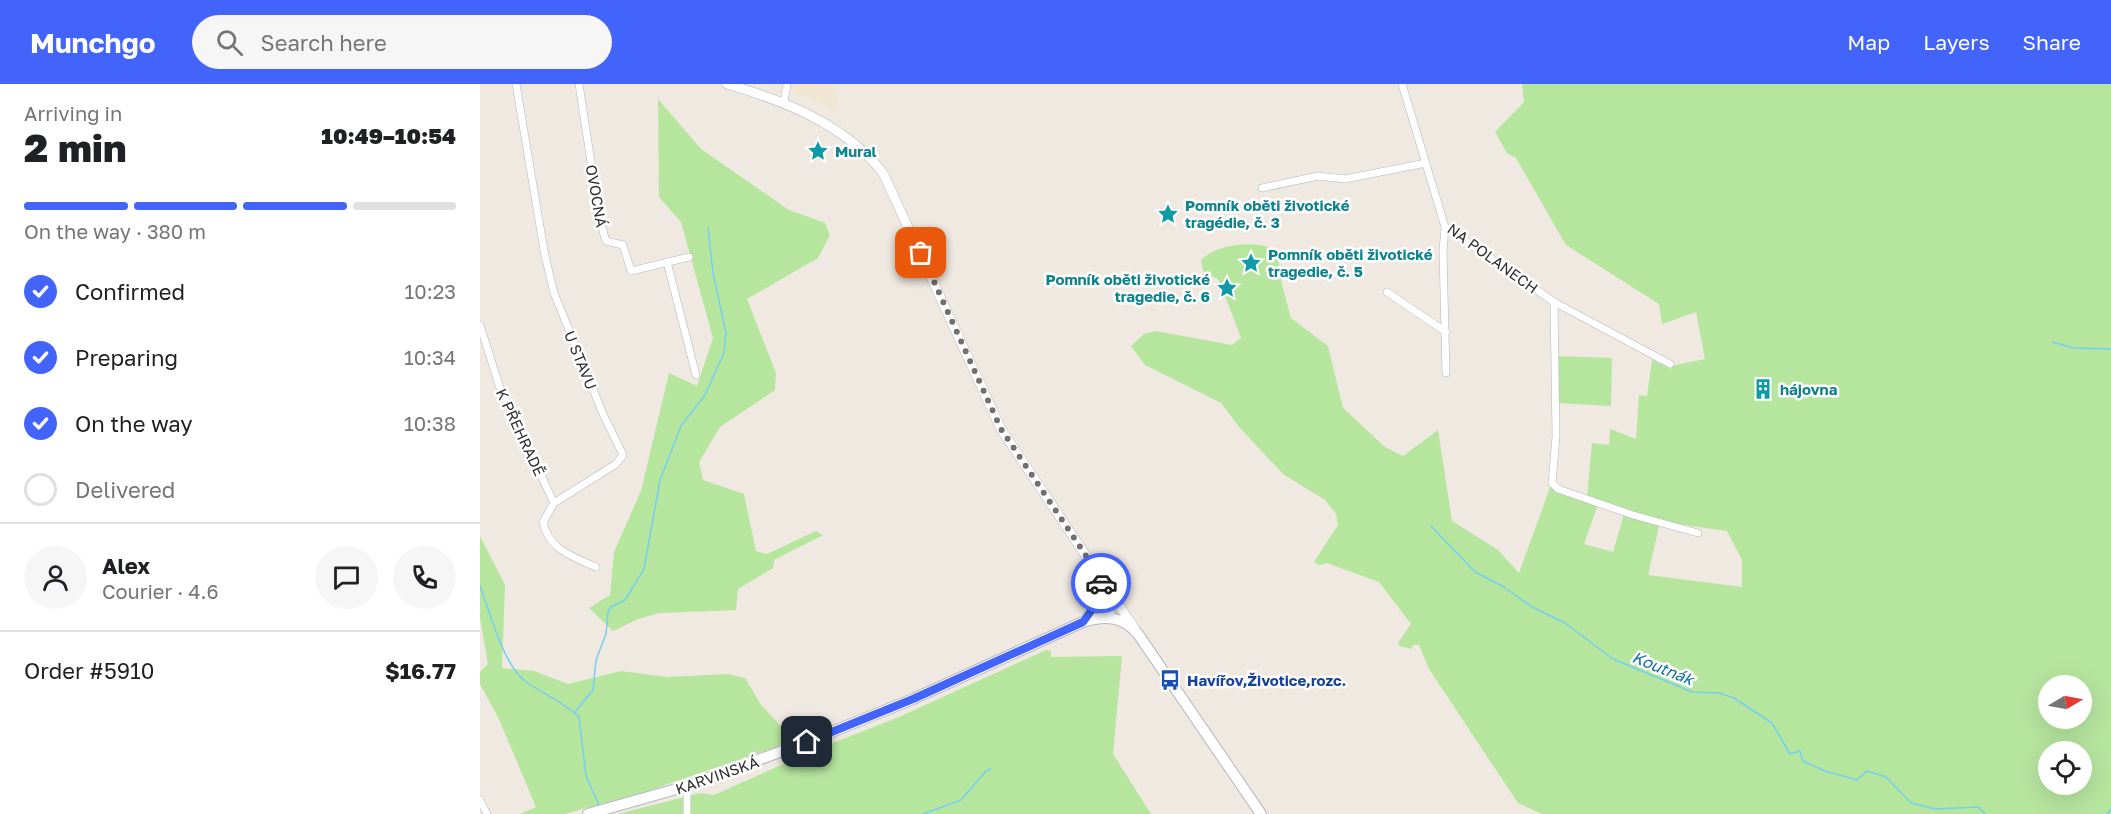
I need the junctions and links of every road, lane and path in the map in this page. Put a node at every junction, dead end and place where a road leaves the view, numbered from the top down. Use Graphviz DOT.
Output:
graph roads {
  1 [pos="516,84"];
  2 [pos="579,84"];
  3 [pos="727,84"];
  4 [pos="787,84"];
  5 [pos="1402,84"];
  6 [pos="784,102"];
  7 [pos="1426,162"];
  8 [pos="1262,188"];
  9 [pos="1445,227"];
  10 [pos="689,257"];
  11 [pos="667,262"];
  12 [pos="1387,292"];
  13 [pos="1554,302"];
  14 [pos="480,325"];
  15 [pos="1446,332"];
  16 [pos="1670,364"];
  17 [pos="1446,373"];
  18 [pos="696,375"];
  19 [pos="554,503"];
  20 [pos="1698,533"];
  21 [pos="596,567"];
  22 [pos="1099,575"];
  23 [pos="1104,593"];
  24 [pos="1116,599"];
  25 [pos="1111,618"];
  26 [pos="1083,622"];
  27 [pos="1138,634"];
  28 [pos="687,786"];
  29 [pos="480,800"];
  30 [pos="487,814"];
  31 [pos="588,814"];
  32 [pos="687,814"];
  33 [pos="1261,814"];
  1 -- 19 [label="street, U STAVU"];
  2 -- 11 [label="street, OVOCNÁ"];
  3 -- 6 [label="street"];
  4 -- 6 [label="street"];
  5 -- 7 [label="street, NA POLANECH"];
  6 -- 22 [label="street"];
  7 -- 8 [label="street"];
  7 -- 9 [label="street, NA POLANECH"];
  9 -- 13 [label="street, NA POLANECH"];
  9 -- 15 [label="street"];
  10 -- 11 [label="street, OVOCNÁ"];
  11 -- 18 [label="street"];
  12 -- 15 [label="street"];
  13 -- 16 [label="street, NA POLANECH"];
  13 -- 20 [label="street"];
  14 -- 19 [label="street, K PŘEHRADĚ"];
  15 -- 17 [label="street"];
  19 -- 21 [label="street"];
  22 -- 23 [label="street"];
  22 -- 24 [label="street"];
  23 -- 25 [label="street"];
  23 -- 26 [label="street"];
  24 -- 25 [label="street"];
  24 -- 27 [label="street"];
  25 -- 26 [label="main road, KARVINSKÁ"];
  25 -- 27 [label="main road"];
  26 -- 28 [label="main road, KARVINSKÁ"];
  27 -- 33 [label="main road"];
  28 -- 31 [label="main road, KARVINSKÁ"];
  28 -- 32 [label="street"];
  29 -- 30 [label="street"];
}
